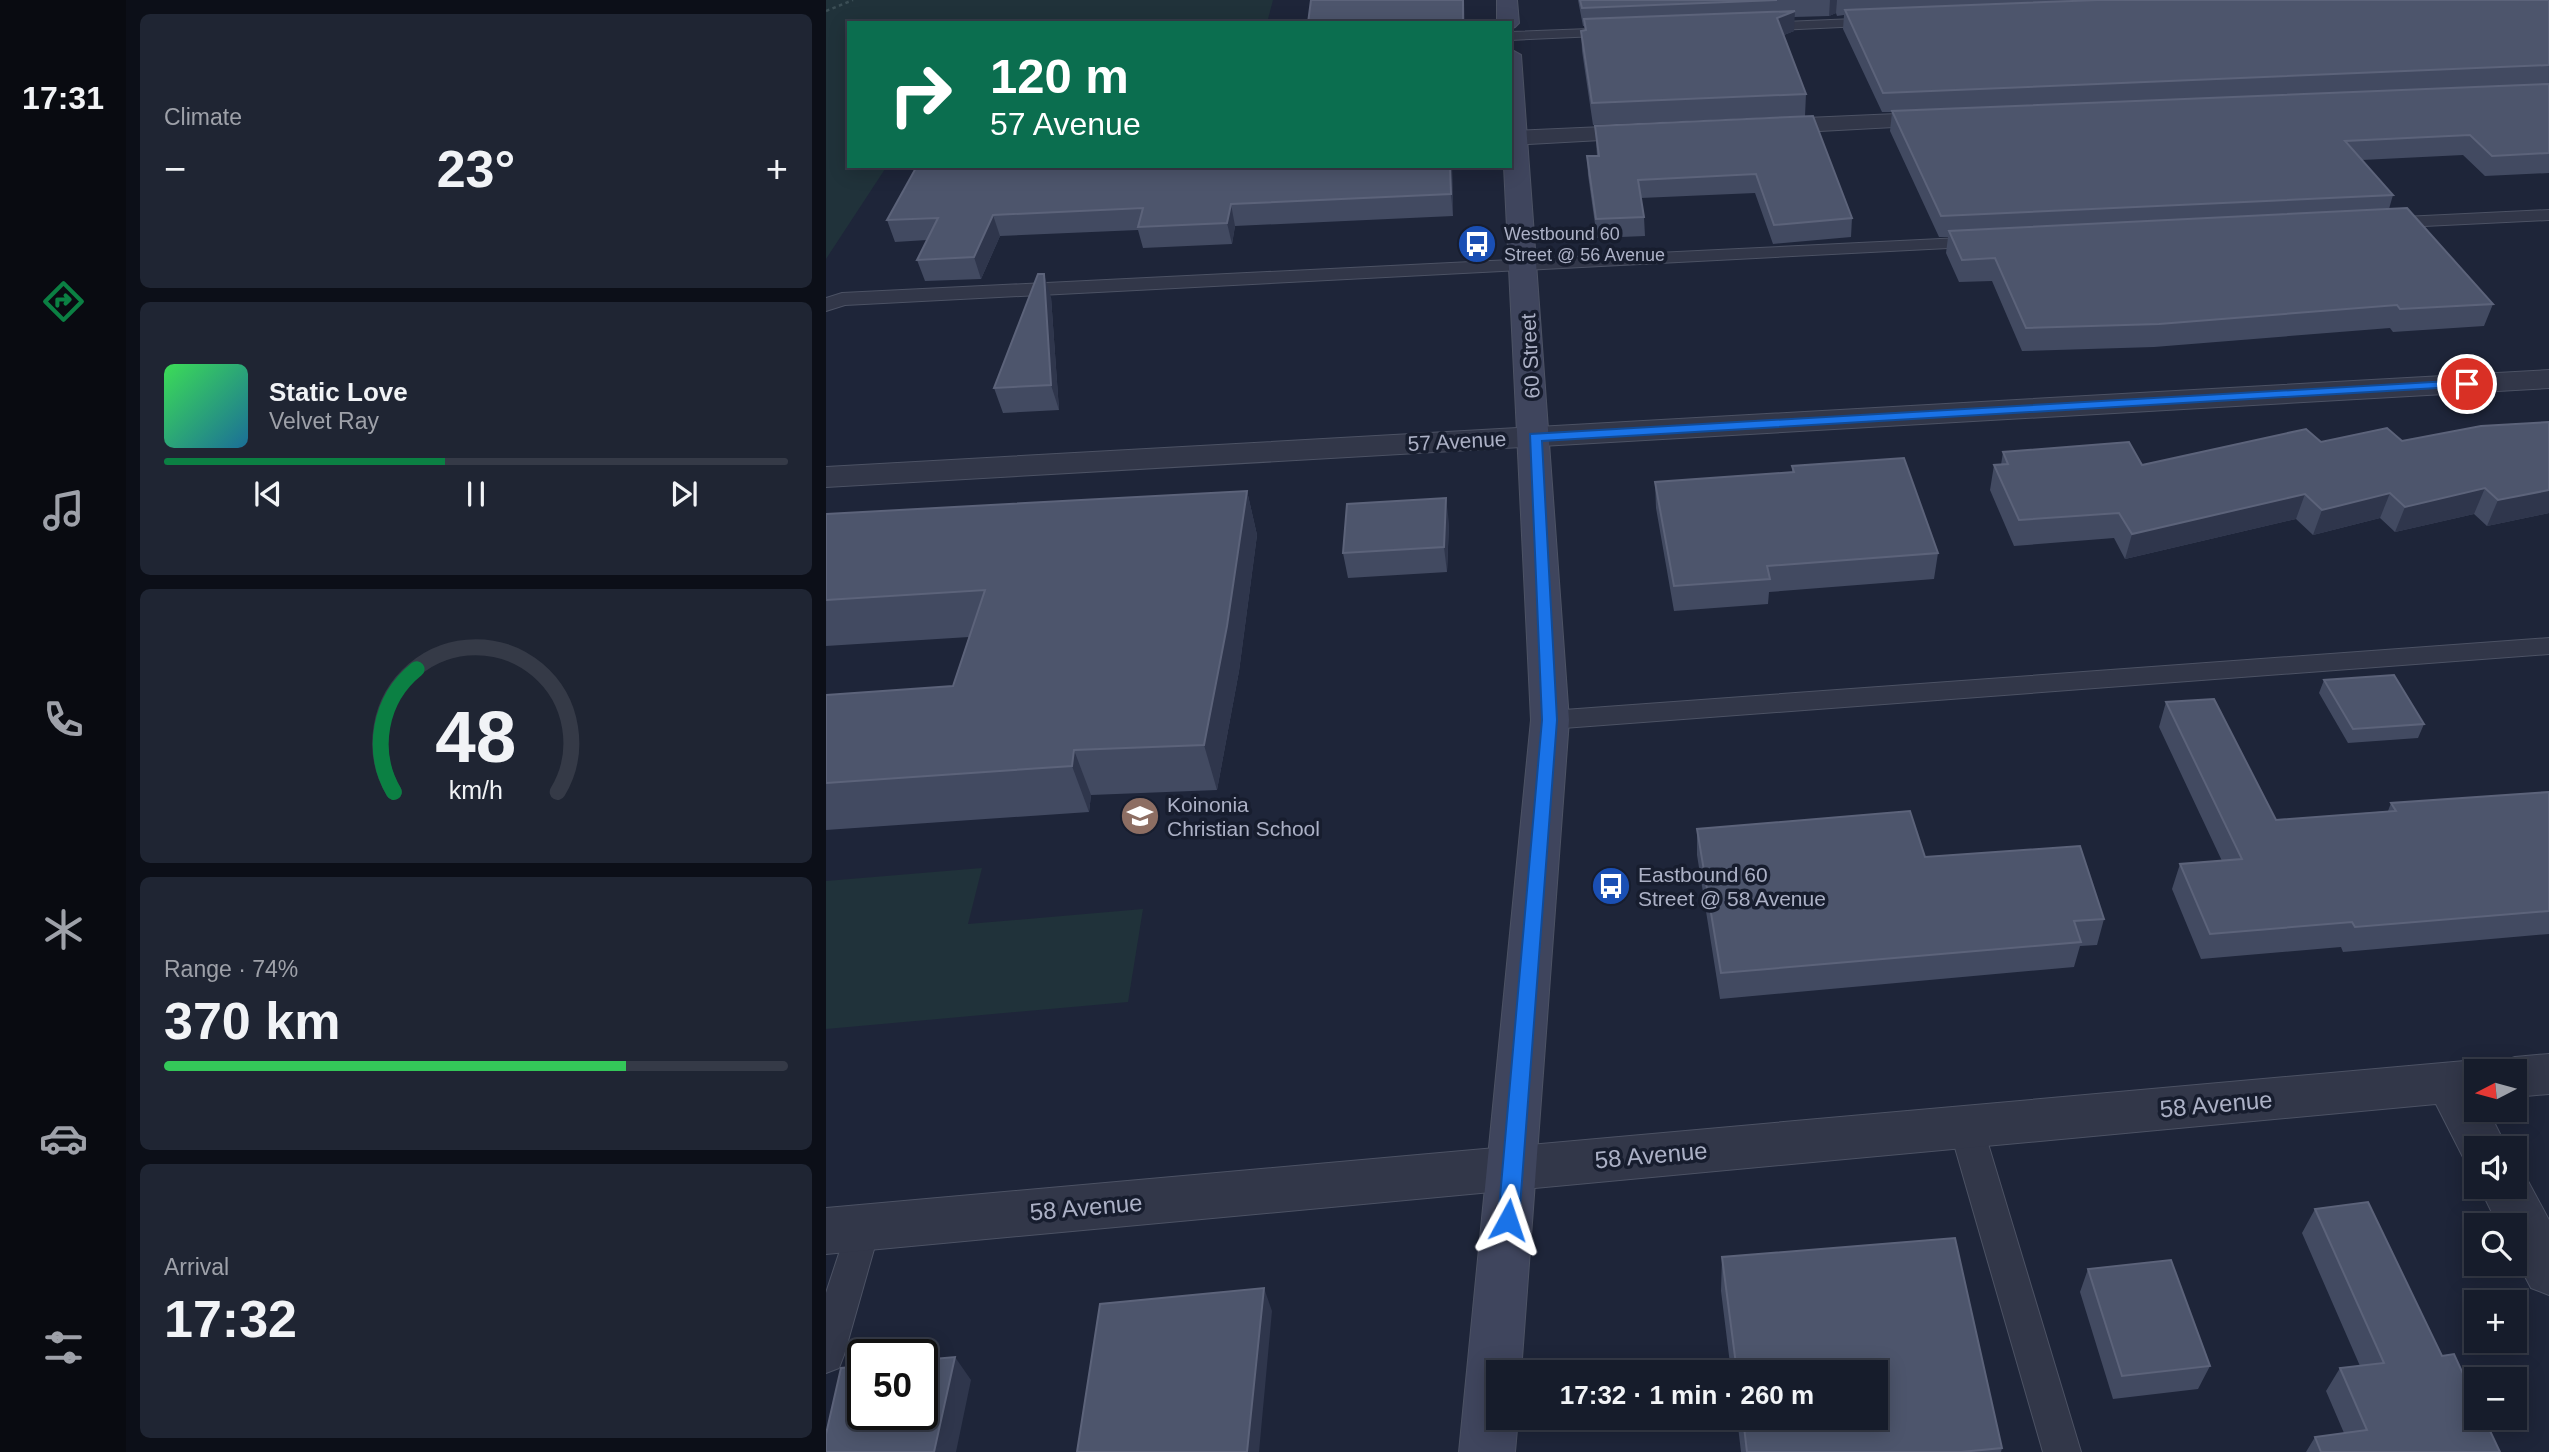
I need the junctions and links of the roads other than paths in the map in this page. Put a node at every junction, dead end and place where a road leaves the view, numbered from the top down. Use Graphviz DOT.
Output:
graph roads {
  1 [pos="1507,0"];
  2 [pos="1508,21"];
  3 [pos="1894,21"];
  4 [pos="1744,27"];
  5 [pos="1635,31"];
  6 [pos="1512,36"];
  7 [pos="1512,110"];
  8 [pos="1963,118"];
  9 [pos="1740,128"];
  10 [pos="1670,131"];
  11 [pos="1513,138"];
  12 [pos="2549,215"];
  13 [pos="2368,223"];
  14 [pos="2006,241"];
  15 [pos="1524,264"];
  16 [pos="826,305"];
  17 [pos="2549,379"];
  18 [pos="1535,437"];
  19 [pos="826,477"];
  20 [pos="2549,646"];
  21 [pos="1549,720"];
  22 [pos="2549,1074"];
  23 [pos="2527,1076"];
  24 [pos="2463,1082"];
  25 [pos="1966,1126"];
  26 [pos="2479,1136"];
  27 [pos="1513,1168"];
  28 [pos="2511,1199"];
  29 [pos="844,1230"];
  30 [pos="2549,1270"];
  31 [pos="826,1355"];
  32 [pos="1487,1452"];
  33 [pos="2062,1452"];
  1 -- 2 [label="main road"];
  3 -- 4 [label="lane"];
  5 -- 6 [label="lane"];
  7 -- 11 [label="main road, 60 Street"];
  8 -- 9 [label="street"];
  10 -- 11 [label="street"];
  11 -- 15 [label="main road, 60 Street"];
  12 -- 13 [label="lane"];
  14 -- 15 [label="lane"];
  15 -- 16 [label="lane"];
  15 -- 18 [label="main road, 60 Street"];
  17 -- 18 [label="street, 57 Avenue"];
  18 -- 19 [label="street, 57 Avenue"];
  18 -- 21 [label="main road, 60 Street"];
  20 -- 21 [label="lane"];
  21 -- 27 [label="main road, 60 Street"];
  22 -- 23 [label="street"];
  24 -- 25 [label="street, 58 Avenue"];
  24 -- 26 [label="street"];
  25 -- 27 [label="street, 58 Avenue"];
  25 -- 33 [label="lane"];
  27 -- 29 [label="street, 58 Avenue"];
  27 -- 32 [label="main road, 60 Street"];
  28 -- 30 [label="street"];
  29 -- 31 [label="lane"];
}
